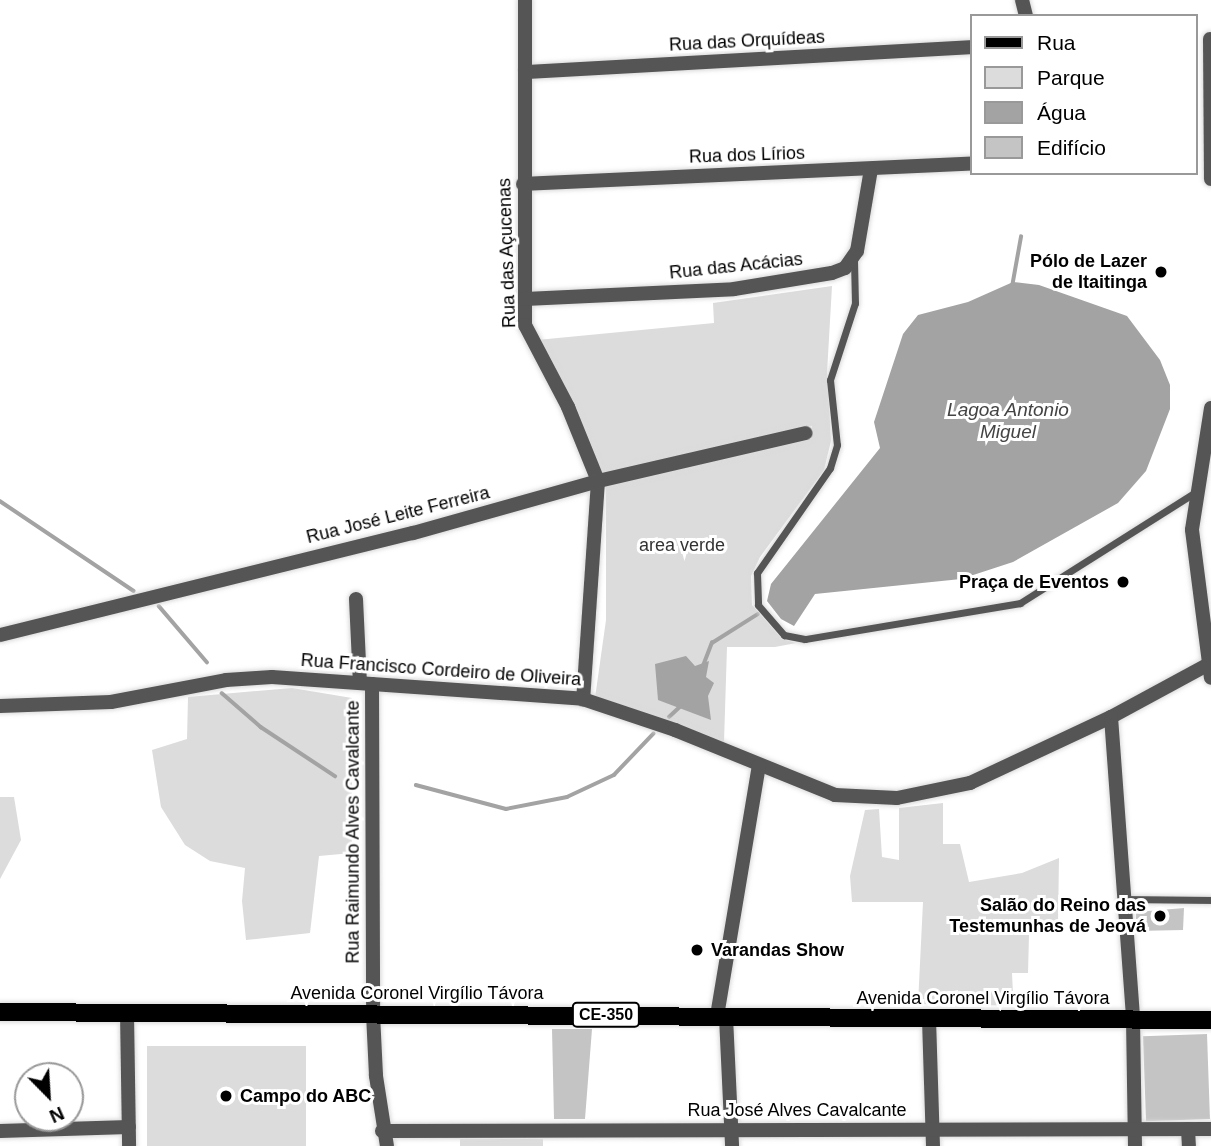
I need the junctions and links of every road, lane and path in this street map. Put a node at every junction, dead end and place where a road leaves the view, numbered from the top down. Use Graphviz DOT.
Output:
graph roads {
  1 [pos="525,0"];
  2 [pos="1205,39"];
  3 [pos="970,47"];
  4 [pos="525,72"];
  5 [pos="970,164"];
  6 [pos="871,169"];
  7 [pos="1210,172"];
  8 [pos="1211,179"];
  9 [pos="523,184"];
  10 [pos="854,257"];
  11 [pos="525,299"];
  12 [pos="1211,408"];
  13 [pos="806,433"];
  14 [pos="598,481"];
  15 [pos="1198,490"];
  16 [pos="356,600"];
  17 [pos="0,635"];
  18 [pos="1211,668"];
  19 [pos="366,683"];
  20 [pos="583,699"];
  21 [pos="0,706"];
  22 [pos="1111,717"];
  23 [pos="759,765"];
  24 [pos="1125,899"];
  25 [pos="1211,900"];
  26 [pos="0,1012"];
  27 [pos="127,1013"];
  28 [pos="373,1014"];
  29 [pos="722,1016"];
  30 [pos="929,1019"];
  31 [pos="1133,1019"];
  32 [pos="1211,1020"];
  33 [pos="129,1127"];
  34 [pos="1135,1128"];
  35 [pos="731,1129"];
  36 [pos="1188,1129"];
  37 [pos="1211,1129"];
  38 [pos="933,1130"];
  39 [pos="0,1131"];
  40 [pos="382,1131"];
  41 [pos="129,1146"];
  42 [pos="387,1146"];
  43 [pos="732,1146"];
  44 [pos="933,1146"];
  45 [pos="1135,1146"];
  46 [pos="1189,1146"];
  1 -- 4 [label="street, Rua das Açucenas"];
  2 -- 7 [label="street"];
  3 -- 4 [label="street, Rua das Orquídeas"];
  4 -- 9 [label="street, Rua das Açucenas"];
  5 -- 6 [label="street, Rua dos Lírios"];
  6 -- 9 [label="street, Rua dos Lírios"];
  6 -- 10 [label="street"];
  7 -- 8 [label="street"];
  9 -- 11 [label="street, Rua das Açucenas"];
  10 -- 11 [label="street, Rua das Acácias"];
  10 -- 15 [label="lane"];
  11 -- 14 [label="street, Rua das Açucenas"];
  12 -- 15 [label="street"];
  13 -- 14 [label="street, Rua José Leite Ferreira"];
  14 -- 17 [label="street, Rua José Leite Ferreira"];
  14 -- 20 [label="street, Rua das Açucenas"];
  15 -- 18 [label="street"];
  16 -- 19 [label="street, Rua Raimundo Alves Cavalcante"];
  18 -- 22 [label="street, Rua Francisco Cordeiro de Oliveira"];
  19 -- 20 [label="street, Rua Francisco Cordeiro de Oliveira"];
  19 -- 21 [label="street, Rua Francisco Cordeiro de Oliveira"];
  19 -- 28 [label="street, Rua Raimundo Alves Cavalcante"];
  20 -- 23 [label="street, Rua Francisco Cordeiro de Oliveira"];
  22 -- 23 [label="street, Rua Francisco Cordeiro de Oliveira"];
  22 -- 24 [label="street"];
  23 -- 29 [label="street"];
  24 -- 25 [label="lane"];
  24 -- 31 [label="street"];
  26 -- 27 [label="main road, Avenida Coronel Virgílio Távora / CE-350"];
  27 -- 28 [label="main road, Avenida Coronel Virgílio Távora / CE-350"];
  27 -- 33 [label="street"];
  28 -- 29 [label="main road, Avenida Coronel Virgílio Távora / CE-350"];
  28 -- 40 [label="street, Rua Raimundo Alves Cavalcante"];
  29 -- 30 [label="main road, Avenida Coronel Virgílio Távora / CE-350"];
  29 -- 35 [label="street"];
  30 -- 31 [label="main road, Avenida Coronel Virgílio Távora / CE-350"];
  30 -- 38 [label="street"];
  31 -- 32 [label="main road, Avenida Coronel Virgílio Távora / CE-350"];
  31 -- 34 [label="street"];
  33 -- 39 [label="street"];
  33 -- 41 [label="street"];
  34 -- 36 [label="street, Rua José Alves Cavalcante"];
  34 -- 38 [label="street, Rua José Alves Cavalcante"];
  34 -- 45 [label="street"];
  35 -- 38 [label="street, Rua José Alves Cavalcante"];
  35 -- 40 [label="street, Rua José Alves Cavalcante"];
  35 -- 43 [label="street"];
  36 -- 37 [label="street, Rua José Alves Cavalcante"];
  36 -- 46 [label="street"];
  38 -- 44 [label="street"];
  40 -- 42 [label="street, Rua Raimundo Alves Cavalcante"];
}
